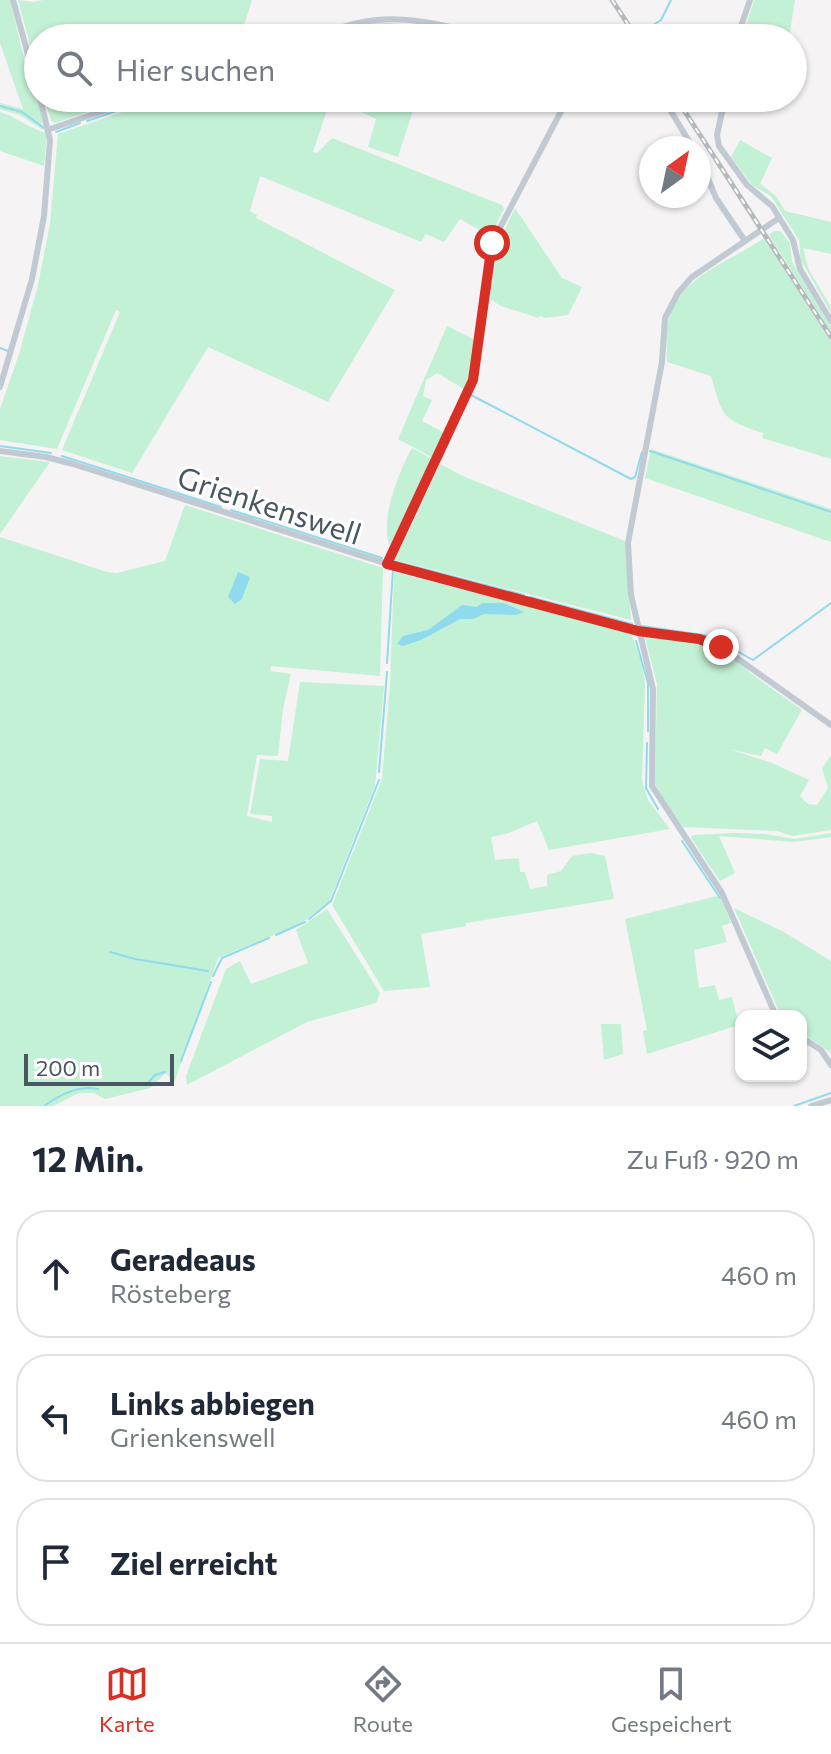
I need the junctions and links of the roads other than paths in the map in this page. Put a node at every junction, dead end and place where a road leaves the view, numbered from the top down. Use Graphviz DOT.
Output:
graph roads {
  1 [pos="13,0"];
  2 [pos="750,0"];
  3 [pos="346,24"];
  4 [pos="426,24"];
  5 [pos="742,24"];
  6 [pos="24,40"];
  7 [pos="45,112"];
  8 [pos="100,112"];
  9 [pos="561,112"];
  10 [pos="671,112"];
  11 [pos="722,112"];
  12 [pos="50,129"];
  13 [pos="686,136"];
  14 [pos="711,186"];
  15 [pos="779,218"];
  16 [pos="745,241"];
  17 [pos="831,321"];
  18 [pos="0,387"];
  19 [pos="0,451"];
  20 [pos="387,564"];
  21 [pos="638,631"];
  22 [pos="831,725"];
  23 [pos="773,1010"];
  24 [pos="807,1041"];
  25 [pos="831,1065"];
  26 [pos="831,1100"];
  27 [pos="811,1106"];
  1 -- 6 [label="street"];
  2 -- 5 [label="street"];
  3 -- 4 [label="street"];
  7 -- 12 [label="street"];
  8 -- 12 [label="street"];
  9 -- 20 [label="street"];
  10 -- 13 [label="street"];
  11 -- 15 [label="street"];
  12 -- 18 [label="street"];
  14 -- 16 [label="street"];
  15 -- 16 [label="street"];
  15 -- 17 [label="street"];
  16 -- 21 [label="street"];
  19 -- 20 [label="street, Grienkenswell"];
  20 -- 21 [label="street, Grienkenswell"];
  21 -- 22 [label="street, Grienkenswell"];
  21 -- 23 [label="street"];
  24 -- 25 [label="street"];
  26 -- 27 [label="street"];
}
